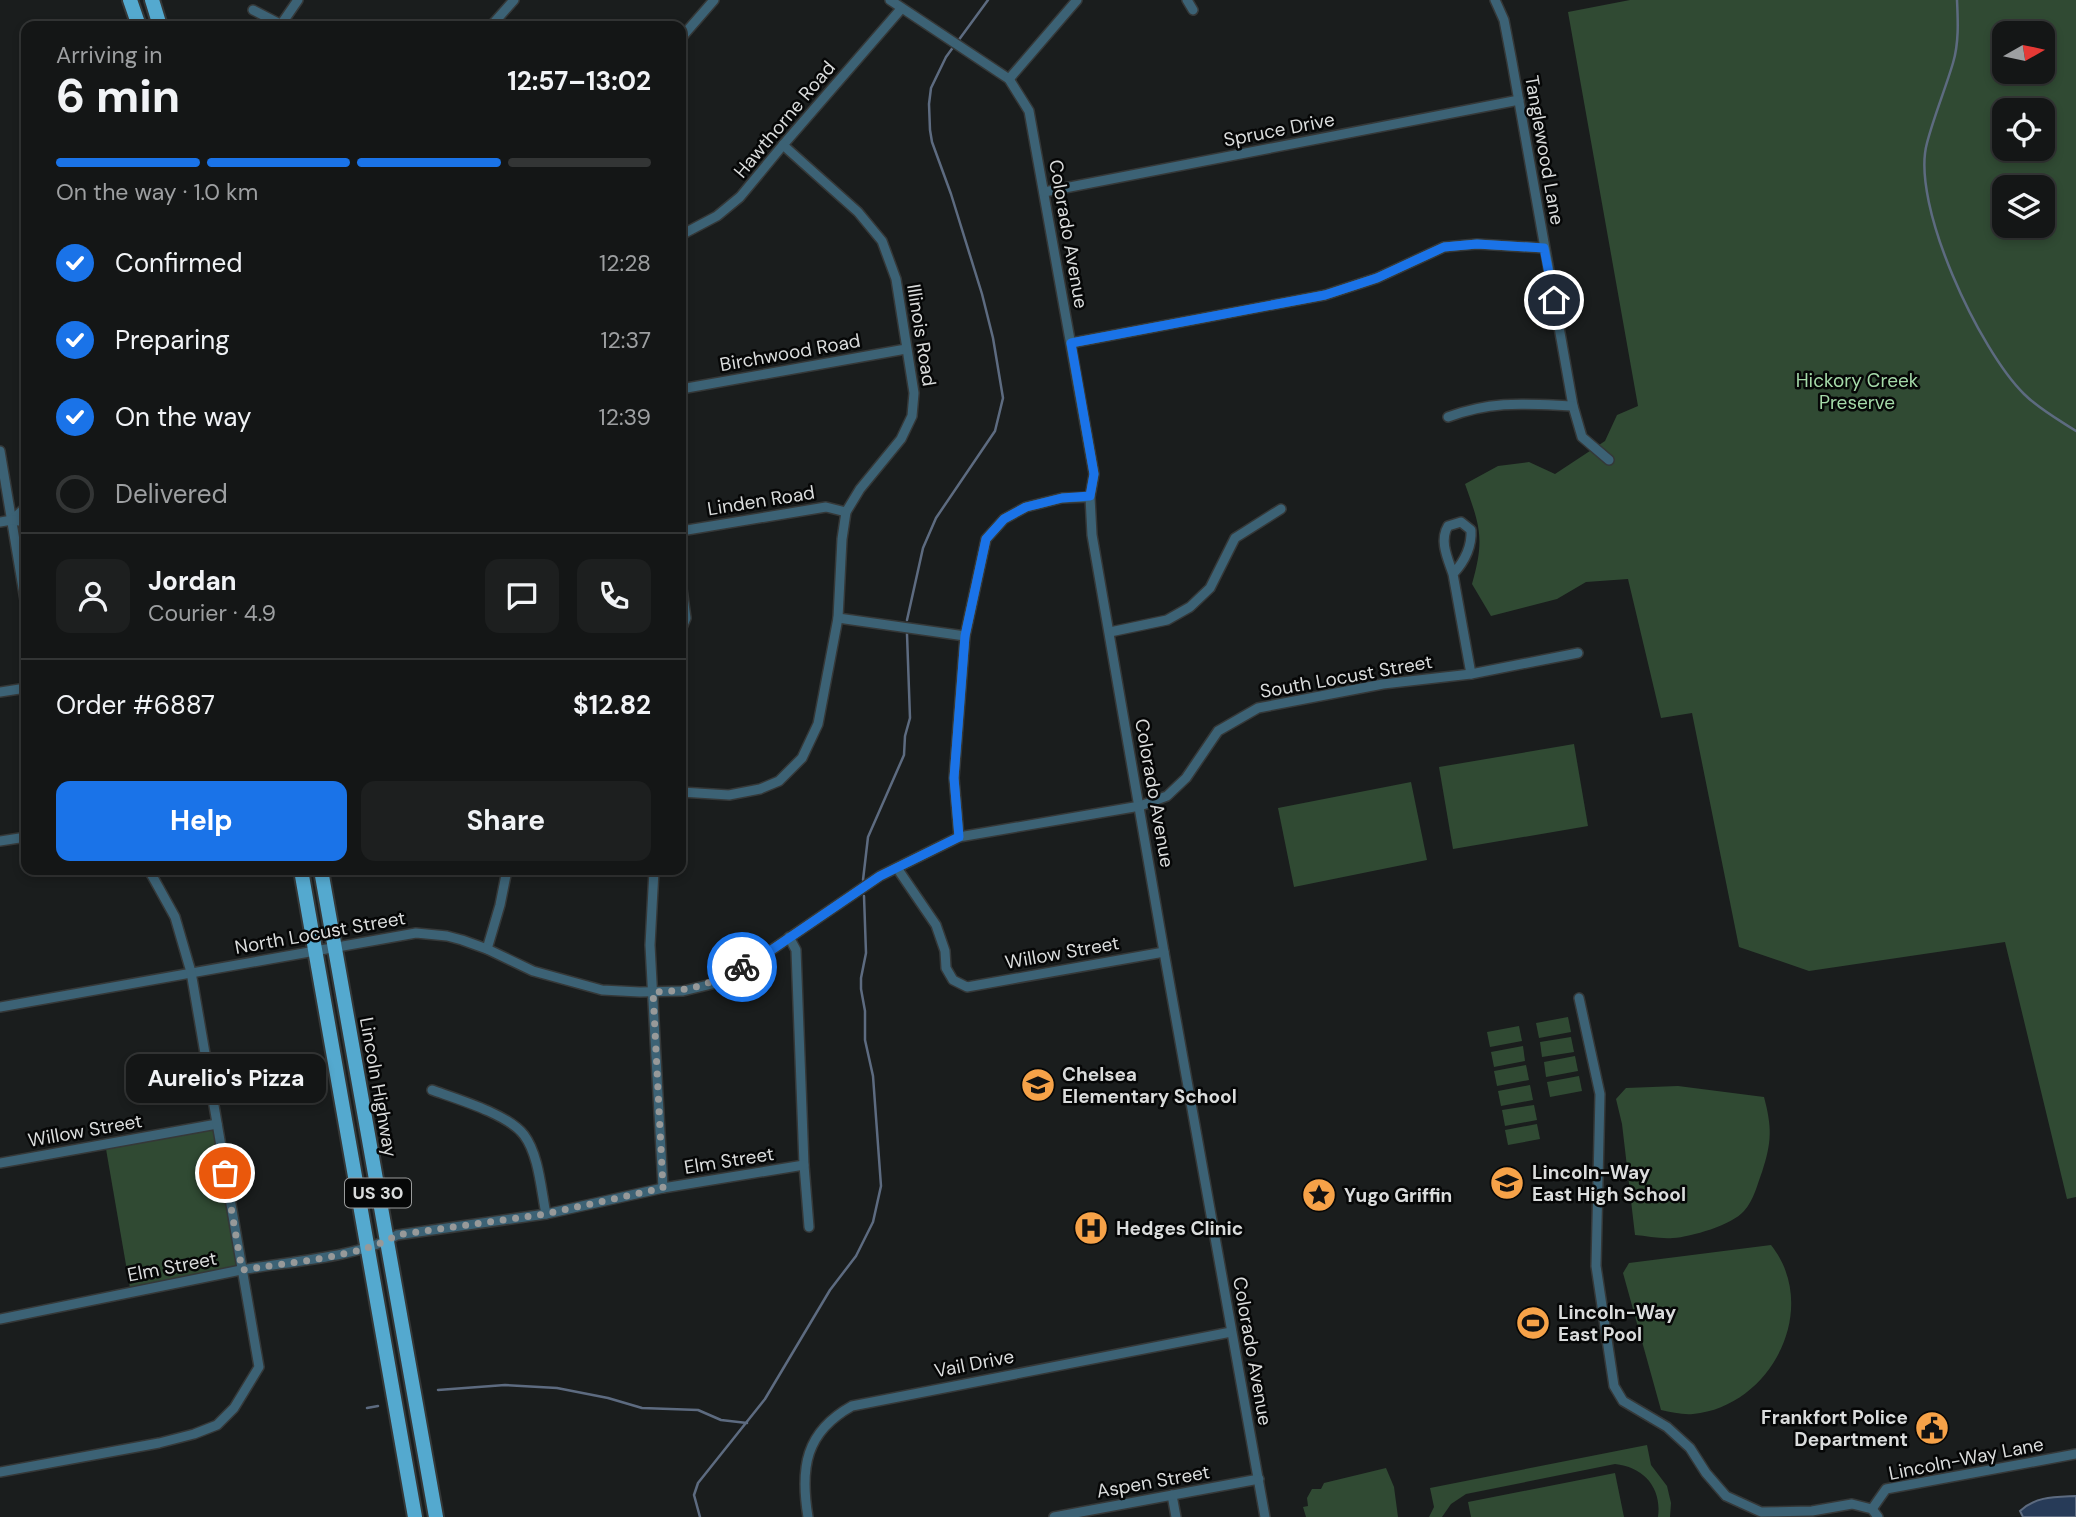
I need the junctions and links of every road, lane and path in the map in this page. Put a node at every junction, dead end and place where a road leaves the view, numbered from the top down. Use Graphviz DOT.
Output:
graph roads {
  1 [pos="131,0"];
  2 [pos="152,0"];
  3 [pos="298,0"];
  4 [pos="514,0"];
  5 [pos="714,0"];
  6 [pos="890,0"];
  7 [pos="1077,0"];
  8 [pos="1187,0"];
  9 [pos="1495,0"];
  10 [pos="253,9"];
  11 [pos="901,9"];
  12 [pos="1193,10"];
  13 [pos="137,21"];
  14 [pos="158,21"];
  15 [pos="273,21"];
  16 [pos="283,21"];
  17 [pos="495,21"];
  18 [pos="686,32"];
  19 [pos="1009,79"];
  20 [pos="1519,100"];
  21 [pos="783,145"];
  22 [pos="1044,192"];
  23 [pos="686,232"];
  24 [pos="1544,248"];
  25 [pos="1071,343"];
  26 [pos="906,349"];
  27 [pos="686,388"];
  28 [pos="1573,406"];
  29 [pos="1448,417"];
  30 [pos="0,451"];
  31 [pos="1609,460"];
  32 [pos="1090,496"];
  33 [pos="1281,509"];
  34 [pos="21,512"];
  35 [pos="846,512"];
  36 [pos="12,520"];
  37 [pos="21,521"];
  38 [pos="0,522"];
  39 [pos="686,530"];
  40 [pos="21,575"];
  41 [pos="1453,575"];
  42 [pos="838,618"];
  43 [pos="1110,632"];
  44 [pos="965,636"];
  45 [pos="1578,653"];
  46 [pos="1471,674"];
  47 [pos="21,689"];
  48 [pos="0,692"];
  49 [pos="686,792"];
  50 [pos="1140,806"];
  51 [pos="959,837"];
  52 [pos="21,838"];
  53 [pos="0,841"];
  54 [pos="897,868"];
  55 [pos="152,875"];
  56 [pos="302,875"];
  57 [pos="322,875"];
  58 [pos="506,875"];
  59 [pos="654,875"];
  60 [pos="789,937"];
  61 [pos="334,946"];
  62 [pos="315,949"];
  63 [pos="487,949"];
  64 [pos="1164,952"];
  65 [pos="191,972"];
  66 [pos="653,992"];
  67 [pos="1579,998"];
  68 [pos="0,1007"];
  69 [pos="432,1090"];
  70 [pos="217,1124"];
  71 [pos="0,1163"];
  72 [pos="804,1166"];
  73 [pos="663,1188"];
  74 [pos="545,1214"];
  75 [pos="809,1227"];
  76 [pos="386,1242"];
  77 [pos="366,1247"];
  78 [pos="242,1270"];
  79 [pos="0,1319"];
  80 [pos="1231,1332"];
  81 [pos="2076,1454"];
  82 [pos="0,1472"];
  83 [pos="1258,1479"];
  84 [pos="1172,1495"];
  85 [pos="1875,1513"];
  86 [pos="415,1517"];
  87 [pos="436,1517"];
  88 [pos="808,1517"];
  89 [pos="1054,1517"];
  90 [pos="1176,1517"];
  91 [pos="1265,1517"];
  1 -- 13 [label="main road"];
  2 -- 14 [label="main road"];
  3 -- 16 [label="street"];
  4 -- 17 [label="street"];
  5 -- 18 [label="street"];
  6 -- 11 [label="street"];
  7 -- 19 [label="street"];
  8 -- 12 [label="street"];
  9 -- 20 [label="street, Tanglewood Lane"];
  10 -- 15 [label="street"];
  11 -- 19 [label="street"];
  11 -- 21 [label="street, Hawthorne Road"];
  19 -- 22 [label="street, Colorado Avenue"];
  20 -- 22 [label="street, Spruce Drive"];
  20 -- 24 [label="street, Tanglewood Lane"];
  21 -- 23 [label="street, Hawthorne Road"];
  21 -- 26 [label="street, Illinois Road"];
  22 -- 25 [label="street, Colorado Avenue"];
  24 -- 25 [label="street"];
  24 -- 28 [label="street, Tanglewood Lane"];
  25 -- 32 [label="street, Colorado Avenue"];
  26 -- 27 [label="street, Birchwood Road"];
  26 -- 35 [label="street, Illinois Road"];
  28 -- 29 [label="street"];
  28 -- 31 [label="street, Tanglewood Lane"];
  30 -- 36 [label="street"];
  32 -- 43 [label="street, Colorado Avenue"];
  32 -- 44 [label="street"];
  33 -- 43 [label="street"];
  34 -- 36 [label="street"];
  35 -- 39 [label="street, Linden Road"];
  35 -- 42 [label="street, Illinois Road"];
  36 -- 37 [label="street"];
  36 -- 38 [label="street"];
  36 -- 40 [label="street"];
  41 -- 41 [label="street"];
  41 -- 46 [label="street"];
  42 -- 44 [label="street"];
  42 -- 49 [label="street, Illinois Road"];
  43 -- 50 [label="street, Colorado Avenue"];
  44 -- 51 [label="street"];
  45 -- 46 [label="street, South Locust Street"];
  46 -- 50 [label="street, South Locust Street"];
  47 -- 48 [label="street"];
  50 -- 51 [label="street, North Locust Street"];
  50 -- 64 [label="street, Colorado Avenue"];
  51 -- 54 [label="street, North Locust Street"];
  52 -- 53 [label="street"];
  54 -- 60 [label="street, North Locust Street"];
  54 -- 64 [label="street, Willow Street"];
  55 -- 65 [label="street"];
  56 -- 62 [label="main road, Lincoln Highway / US 30"];
  57 -- 61 [label="main road, Lincoln Highway / US 30"];
  58 -- 63 [label="street"];
  59 -- 66 [label="street"];
  60 -- 66 [label="street, North Locust Street"];
  60 -- 72 [label="street"];
  61 -- 62 [label="street, North Locust Street"];
  61 -- 63 [label="street, North Locust Street"];
  61 -- 76 [label="main road, Lincoln Highway / US 30"];
  62 -- 65 [label="street, North Locust Street"];
  62 -- 77 [label="main road, Lincoln Highway / US 30"];
  63 -- 66 [label="street, North Locust Street"];
  64 -- 80 [label="street, Colorado Avenue"];
  65 -- 68 [label="street, North Locust Street"];
  65 -- 70 [label="street"];
  66 -- 73 [label="street"];
  67 -- 85 [label="street, Lincoln-Way Lane"];
  69 -- 74 [label="street"];
  70 -- 71 [label="street, Willow Street"];
  70 -- 78 [label="street"];
  72 -- 73 [label="street, Elm Street"];
  72 -- 75 [label="street"];
  73 -- 74 [label="street, Elm Street"];
  74 -- 76 [label="street, Elm Street"];
  76 -- 77 [label="street, Elm Street"];
  76 -- 87 [label="main road, Lincoln Highway / US 30"];
  77 -- 78 [label="street, Elm Street"];
  77 -- 86 [label="main road, Lincoln Highway / US 30"];
  78 -- 79 [label="street, Elm Street"];
  78 -- 82 [label="street"];
  80 -- 83 [label="street, Colorado Avenue"];
  80 -- 88 [label="street, Vail Drive"];
  81 -- 85 [label="street, Lincoln-Way Lane"];
  83 -- 84 [label="street, Aspen Street"];
  83 -- 91 [label="street, Colorado Avenue"];
  84 -- 89 [label="street, Aspen Street"];
  84 -- 90 [label="street"];
}
